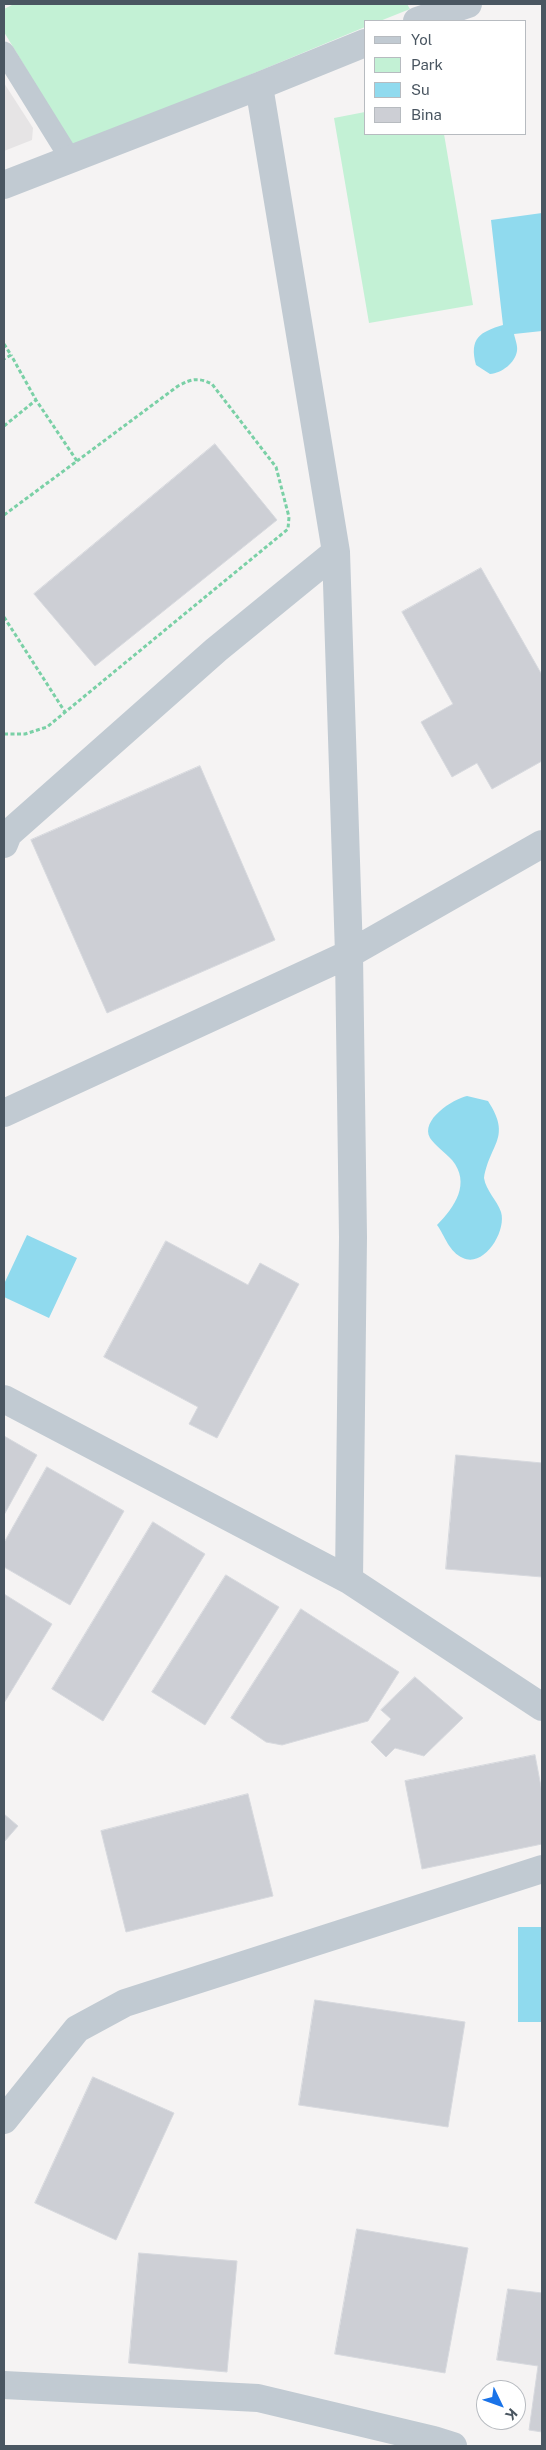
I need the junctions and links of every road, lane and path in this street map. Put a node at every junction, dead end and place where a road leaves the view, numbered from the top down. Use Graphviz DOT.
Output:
graph roads {
  1 [pos="468,4"];
  2 [pos="423,14"];
  3 [pos="364,43"];
  4 [pos="4,52"];
  5 [pos="259,86"];
  6 [pos="71,160"];
  7 [pos="4,185"];
  8 [pos="4,344"];
  9 [pos="11,355"];
  10 [pos="4,359"];
  11 [pos="36,400"];
  12 [pos="4,426"];
  13 [pos="77,461"];
  14 [pos="4,515"];
  15 [pos="336,552"];
  16 [pos="4,618"];
  17 [pos="65,712"];
  18 [pos="4,734"];
  19 [pos="5,837"];
  20 [pos="542,844"];
  21 [pos="349,954"];
  22 [pos="4,1113"];
  23 [pos="4,1399"];
  24 [pos="349,1580"];
  25 [pos="542,1707"];
  26 [pos="542,1869"];
  27 [pos="4,2120"];
  28 [pos="4,2385"];
  29 [pos="441,2444"];
  1 -- 2 [label="street"];
  3 -- 5 [label="street"];
  4 -- 6 [label="lane"];
  5 -- 6 [label="street"];
  5 -- 15 [label="street"];
  6 -- 7 [label="street"];
  8 -- 9 [label="path"];
  9 -- 10 [label="path"];
  9 -- 11 [label="path"];
  11 -- 12 [label="path"];
  11 -- 13 [label="path"];
  13 -- 14 [label="path"];
  13 -- 17 [label="path"];
  15 -- 19 [label="street"];
  15 -- 21 [label="street"];
  16 -- 17 [label="path"];
  17 -- 18 [label="path"];
  20 -- 21 [label="street"];
  21 -- 22 [label="street"];
  21 -- 24 [label="street"];
  23 -- 24 [label="street"];
  24 -- 25 [label="street"];
  26 -- 27 [label="street"];
  28 -- 29 [label="street"];
}
